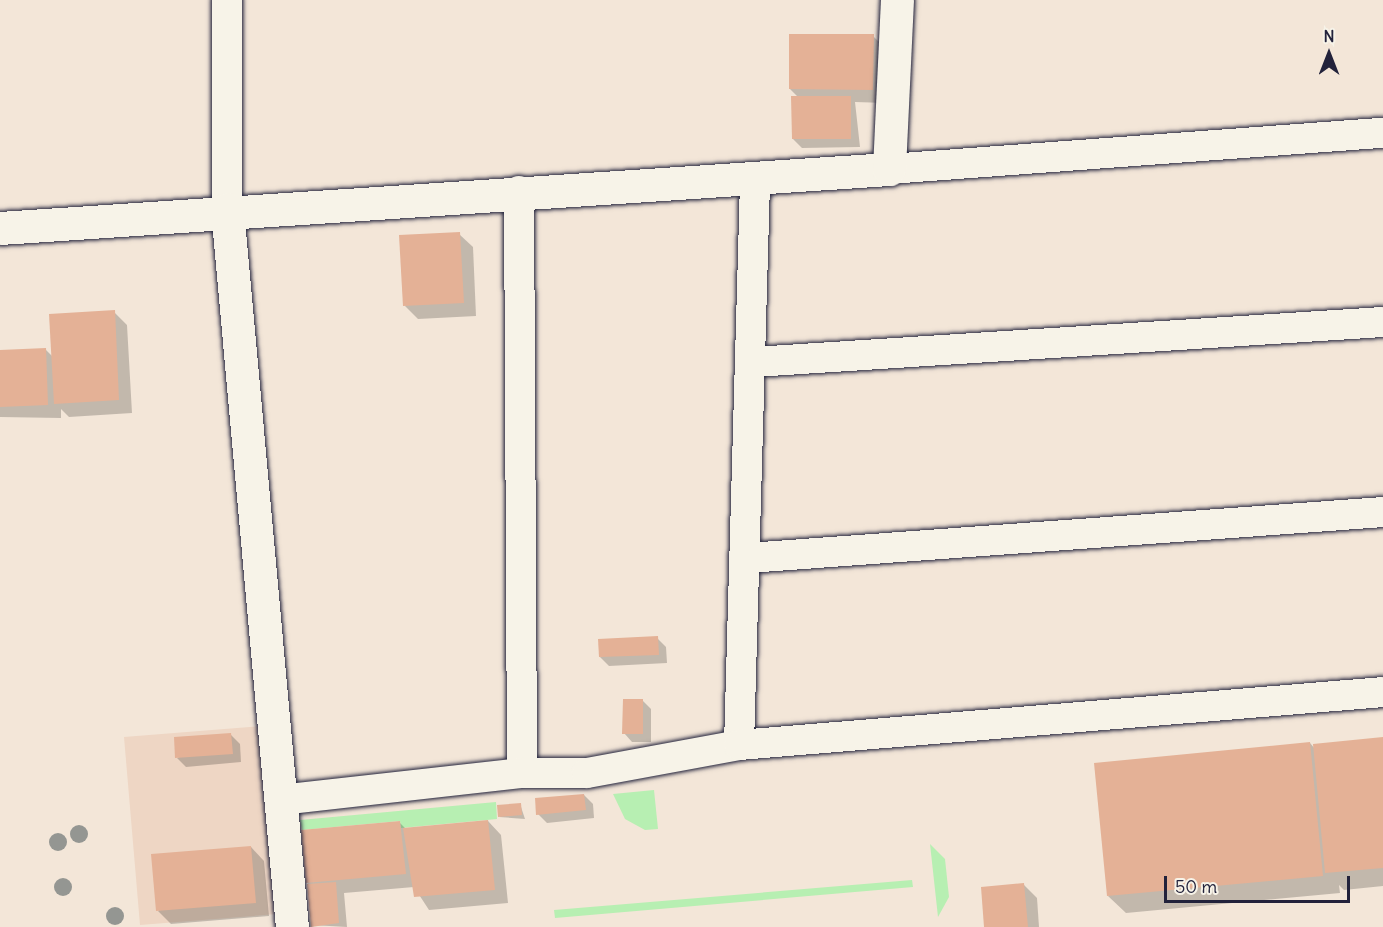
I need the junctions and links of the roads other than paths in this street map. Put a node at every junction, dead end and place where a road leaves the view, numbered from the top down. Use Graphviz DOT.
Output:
graph roads {
  1 [pos="227,0"];
  2 [pos="897,0"];
  3 [pos="1383,133"];
  4 [pos="889,169"];
  5 [pos="755,182"];
  6 [pos="519,191"];
  7 [pos="227,209"];
  8 [pos="0,228"];
  9 [pos="1383,322"];
  10 [pos="754,362"];
  11 [pos="1383,512"];
  12 [pos="748,558"];
  13 [pos="1383,693"];
  14 [pos="739,745"];
  15 [pos="522,773"];
  16 [pos="280,800"];
  17 [pos="292,927"];
  1 -- 7 [label="street"];
  2 -- 4 [label="street"];
  3 -- 4 [label="street"];
  4 -- 5 [label="street"];
  5 -- 6 [label="street"];
  5 -- 10 [label="street"];
  6 -- 7 [label="street"];
  6 -- 15 [label="street"];
  7 -- 8 [label="street"];
  7 -- 16 [label="street"];
  9 -- 10 [label="street"];
  10 -- 12 [label="street"];
  11 -- 12 [label="street"];
  12 -- 14 [label="street"];
  13 -- 14 [label="street"];
  14 -- 15 [label="street"];
  15 -- 16 [label="street"];
  16 -- 17 [label="street"];
}
